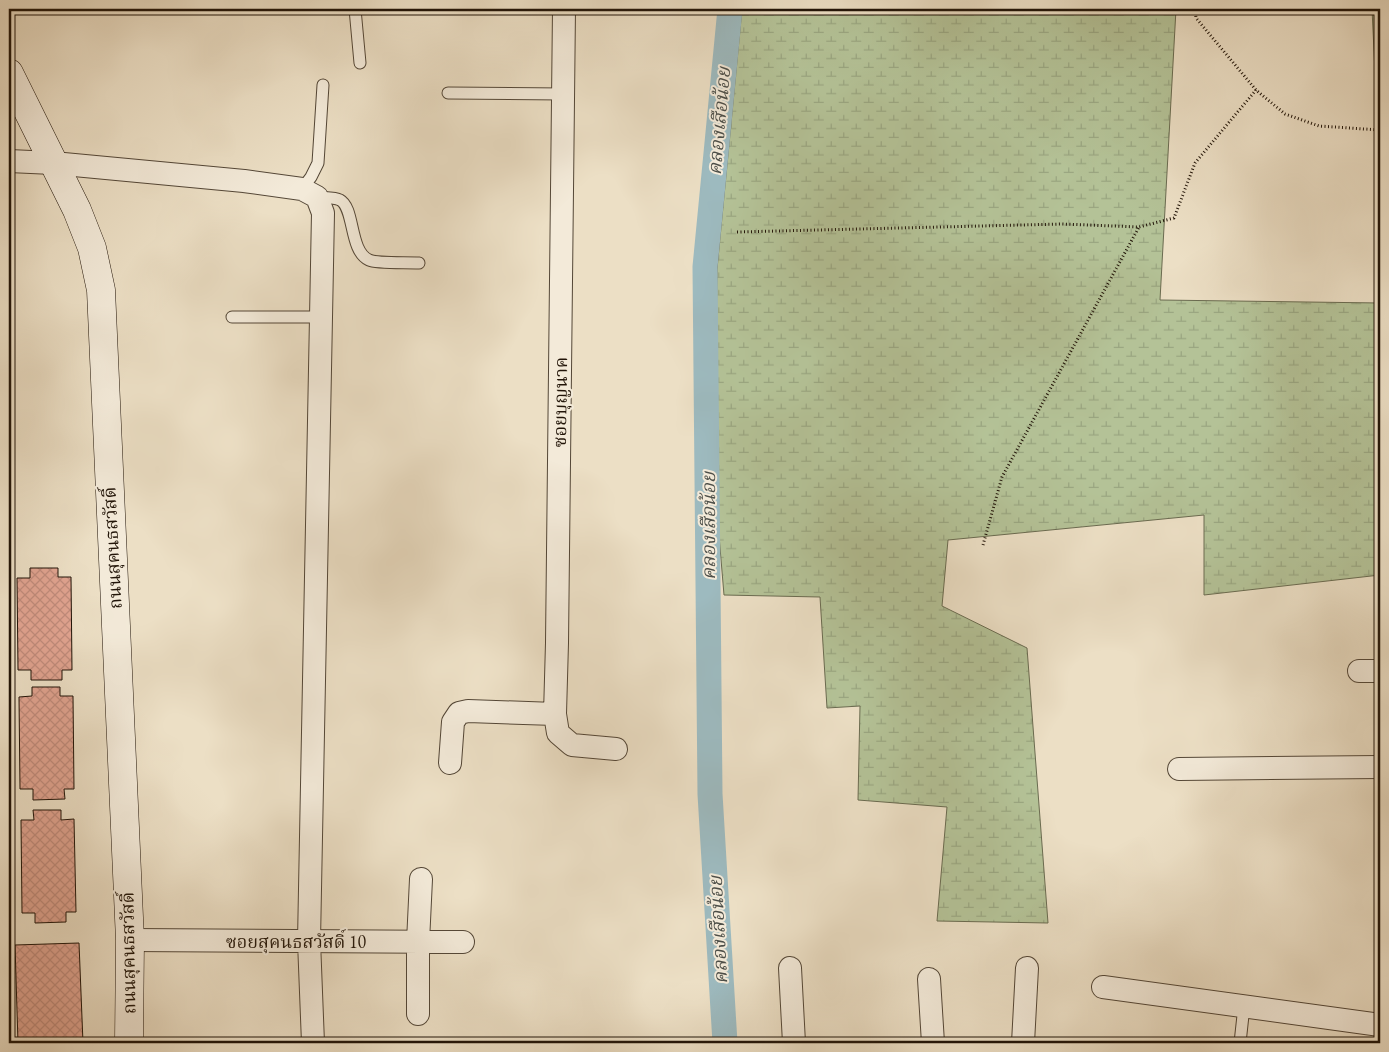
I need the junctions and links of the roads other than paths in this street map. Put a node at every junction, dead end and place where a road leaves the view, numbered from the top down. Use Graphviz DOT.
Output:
graph roads {
  1 [pos="355,9"];
  2 [pos="564,9"];
  3 [pos="360,63"];
  4 [pos="9,74"];
  5 [pos="323,85"];
  6 [pos="448,93"];
  7 [pos="563,94"];
  8 [pos="9,161"];
  9 [pos="53,163"];
  10 [pos="310,193"];
  11 [pos="419,262"];
  12 [pos="232,317"];
  13 [pos="320,317"];
  14 [pos="555,714"];
  15 [pos="616,749"];
  16 [pos="450,763"];
  17 [pos="1380,767"];
  18 [pos="1179,769"];
  19 [pos="421,879"];
  20 [pos="130,940"];
  21 [pos="309,941"];
  22 [pos="418,942"];
  23 [pos="463,942"];
  24 [pos="790,968"];
  25 [pos="1027,968"];
  26 [pos="929,979"];
  27 [pos="1103,987"];
  28 [pos="1244,1006"];
  29 [pos="418,1014"];
  30 [pos="1380,1025"];
  31 [pos="129,1043"];
  32 [pos="313,1043"];
  33 [pos="794,1043"];
  34 [pos="933,1043"];
  35 [pos="1023,1043"];
  36 [pos="1240,1043"];
  1 -- 3 [label="lane"];
  2 -- 7 [label="street, ซอยบุญนาค"];
  4 -- 9 [label="main road, ถนนสุคนธสวัสดิ์"];
  5 -- 10 [label="lane"];
  6 -- 7 [label="lane"];
  7 -- 14 [label="street, ซอยบุญนาค"];
  8 -- 9 [label="street"];
  9 -- 10 [label="street"];
  9 -- 20 [label="main road, ถนนสุคนธสวัสดิ์"];
  10 -- 11 [label="lane"];
  10 -- 13 [label="street"];
  12 -- 13 [label="lane"];
  13 -- 21 [label="street"];
  14 -- 15 [label="street, ซอยบุญนาค"];
  14 -- 16 [label="street"];
  17 -- 18 [label="street"];
  19 -- 22 [label="street"];
  20 -- 21 [label="street, ซอยสุคนธสวัสดิ์ 10"];
  20 -- 31 [label="main road, ถนนสุคนธสวัสดิ์"];
  21 -- 22 [label="street, ซอยสุคนธสวัสดิ์ 10"];
  21 -- 32 [label="street"];
  22 -- 23 [label="street, ซอยสุคนธสวัสดิ์ 10"];
  22 -- 29 [label="street"];
  24 -- 33 [label="street"];
  25 -- 35 [label="street"];
  26 -- 34 [label="street"];
  27 -- 28 [label="street"];
  28 -- 30 [label="street"];
  28 -- 36 [label="lane"];
}
